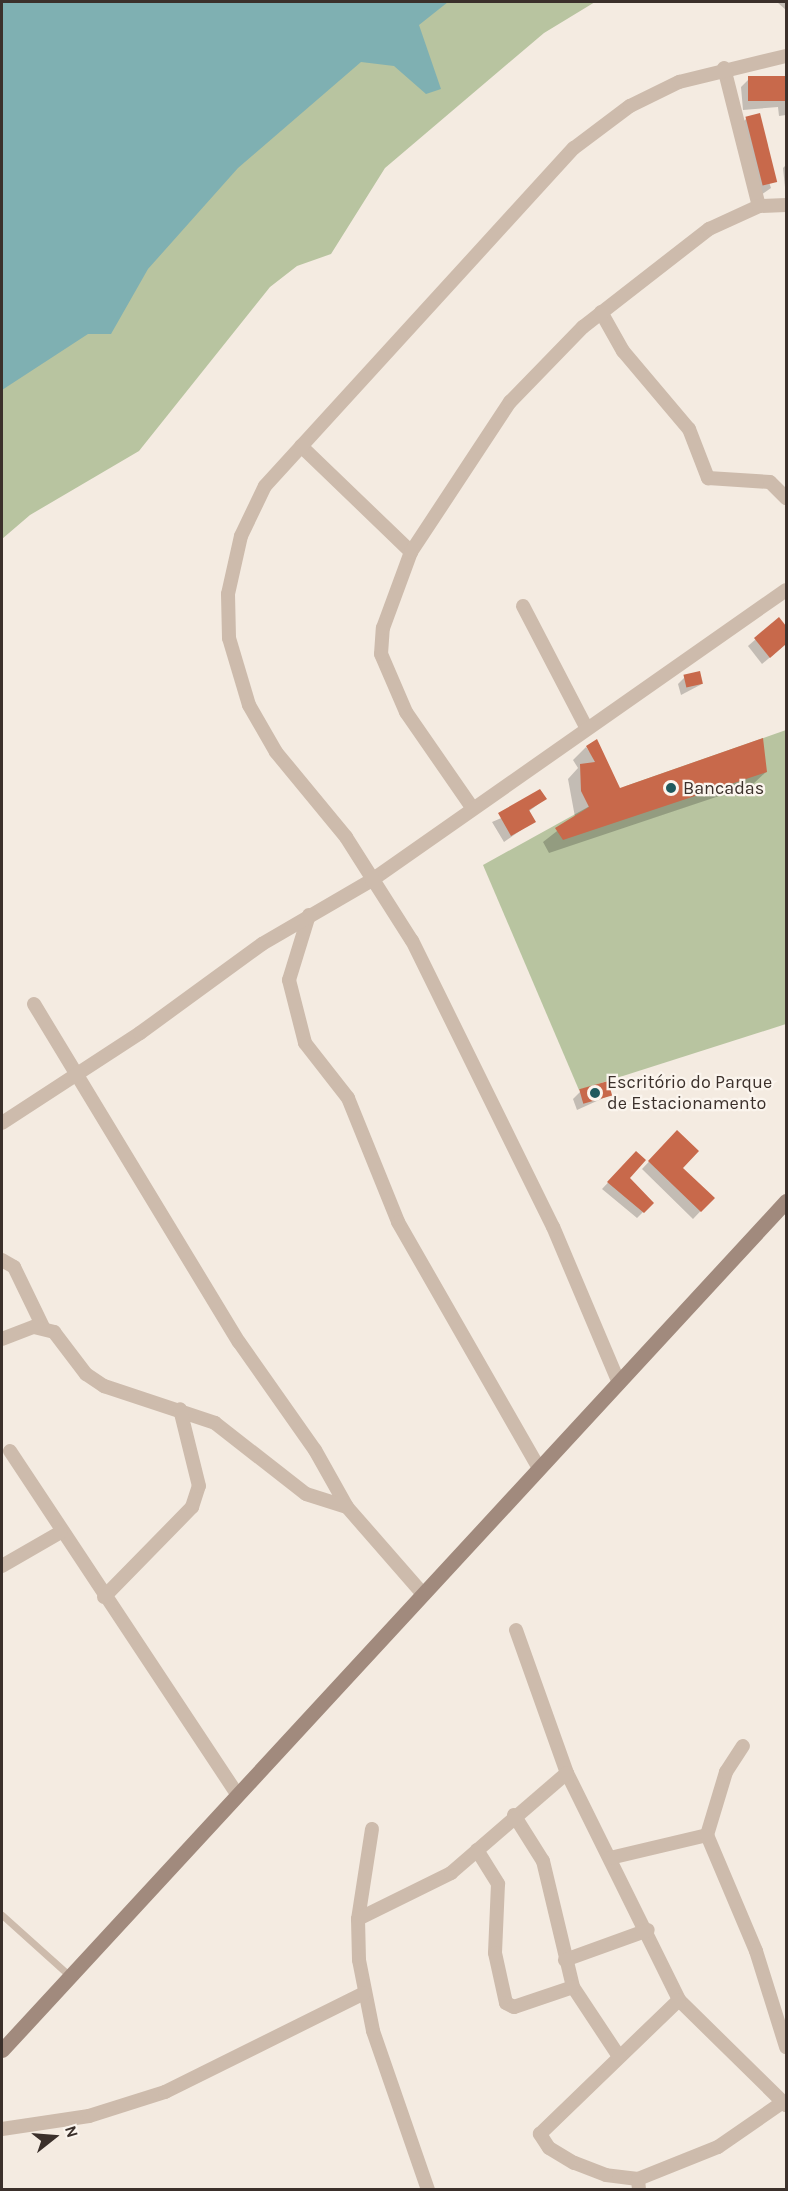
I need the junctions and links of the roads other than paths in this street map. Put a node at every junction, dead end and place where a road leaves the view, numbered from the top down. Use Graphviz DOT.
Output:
graph roads {
  1 [pos="786,56"];
  2 [pos="724,68"];
  3 [pos="786,205"];
  4 [pos="759,206"];
  5 [pos="601,312"];
  6 [pos="301,446"];
  7 [pos="786,498"];
  8 [pos="411,552"];
  9 [pos="786,590"];
  10 [pos="523,606"];
  11 [pos="586,727"];
  12 [pos="471,806"];
  13 [pos="372,880"];
  14 [pos="309,915"];
  15 [pos="34,1004"];
  16 [pos="76,1076"];
  17 [pos="2,1123"];
  18 [pos="786,1202"];
  19 [pos="2,1260"];
  20 [pos="44,1327"];
  21 [pos="2,1339"];
  22 [pos="619,1383"];
  23 [pos="180,1409"];
  24 [pos="10,1451"];
  25 [pos="539,1468"];
  26 [pos="347,1507"];
  27 [pos="61,1532"];
  28 [pos="2,1566"];
  29 [pos="422,1593"];
  30 [pos="104,1597"];
  31 [pos="516,1630"];
  32 [pos="743,1746"];
  33 [pos="567,1773"];
  34 [pos="238,1795"];
  35 [pos="514,1815"];
  36 [pos="372,1829"];
  37 [pos="707,1835"];
  38 [pos="477,1850"];
  39 [pos="610,1858"];
  40 [pos="2,1915"];
  41 [pos="358,1919"];
  42 [pos="648,1930"];
  43 [pos="565,1960"];
  44 [pos="70,1976"];
  45 [pos="573,1987"];
  46 [pos="364,1993"];
  47 [pos="679,2000"];
  48 [pos="786,2046"];
  49 [pos="2,2050"];
  50 [pos="618,2055"];
  51 [pos="785,2104"];
  52 [pos="2,2129"];
  53 [pos="638,2184"];
  54 [pos="428,2190"];
  1 -- 2 [label="street"];
  2 -- 4 [label="street"];
  2 -- 6 [label="street"];
  3 -- 4 [label="street"];
  4 -- 5 [label="street"];
  5 -- 7 [label="street"];
  5 -- 8 [label="street"];
  6 -- 8 [label="street"];
  6 -- 13 [label="street"];
  8 -- 12 [label="street"];
  9 -- 11 [label="street"];
  10 -- 11 [label="street"];
  11 -- 12 [label="street"];
  12 -- 13 [label="street"];
  13 -- 14 [label="street"];
  13 -- 22 [label="street"];
  14 -- 16 [label="street"];
  14 -- 25 [label="street"];
  15 -- 16 [label="street"];
  16 -- 17 [label="street"];
  16 -- 26 [label="street"];
  18 -- 22 [label="main road"];
  19 -- 20 [label="street"];
  20 -- 21 [label="street"];
  20 -- 23 [label="street"];
  22 -- 25 [label="main road"];
  23 -- 26 [label="street"];
  23 -- 30 [label="street"];
  24 -- 27 [label="street"];
  25 -- 29 [label="main road"];
  26 -- 29 [label="street"];
  27 -- 28 [label="street"];
  27 -- 30 [label="street"];
  29 -- 34 [label="main road"];
  30 -- 34 [label="street"];
  31 -- 33 [label="street"];
  32 -- 37 [label="street"];
  33 -- 35 [label="street"];
  33 -- 39 [label="street"];
  34 -- 44 [label="main road"];
  35 -- 38 [label="street"];
  35 -- 43 [label="street"];
  36 -- 41 [label="street"];
  37 -- 39 [label="street"];
  37 -- 48 [label="street"];
  38 -- 41 [label="street"];
  38 -- 45 [label="street"];
  39 -- 42 [label="street"];
  40 -- 44 [label="lane"];
  41 -- 46 [label="street"];
  42 -- 43 [label="street"];
  42 -- 47 [label="street"];
  43 -- 45 [label="street"];
  44 -- 49 [label="main road"];
  45 -- 50 [label="street"];
  46 -- 52 [label="street"];
  46 -- 54 [label="street"];
  47 -- 50 [label="street"];
  47 -- 51 [label="street"];
  50 -- 53 [label="street"];
  51 -- 53 [label="street"];
}
